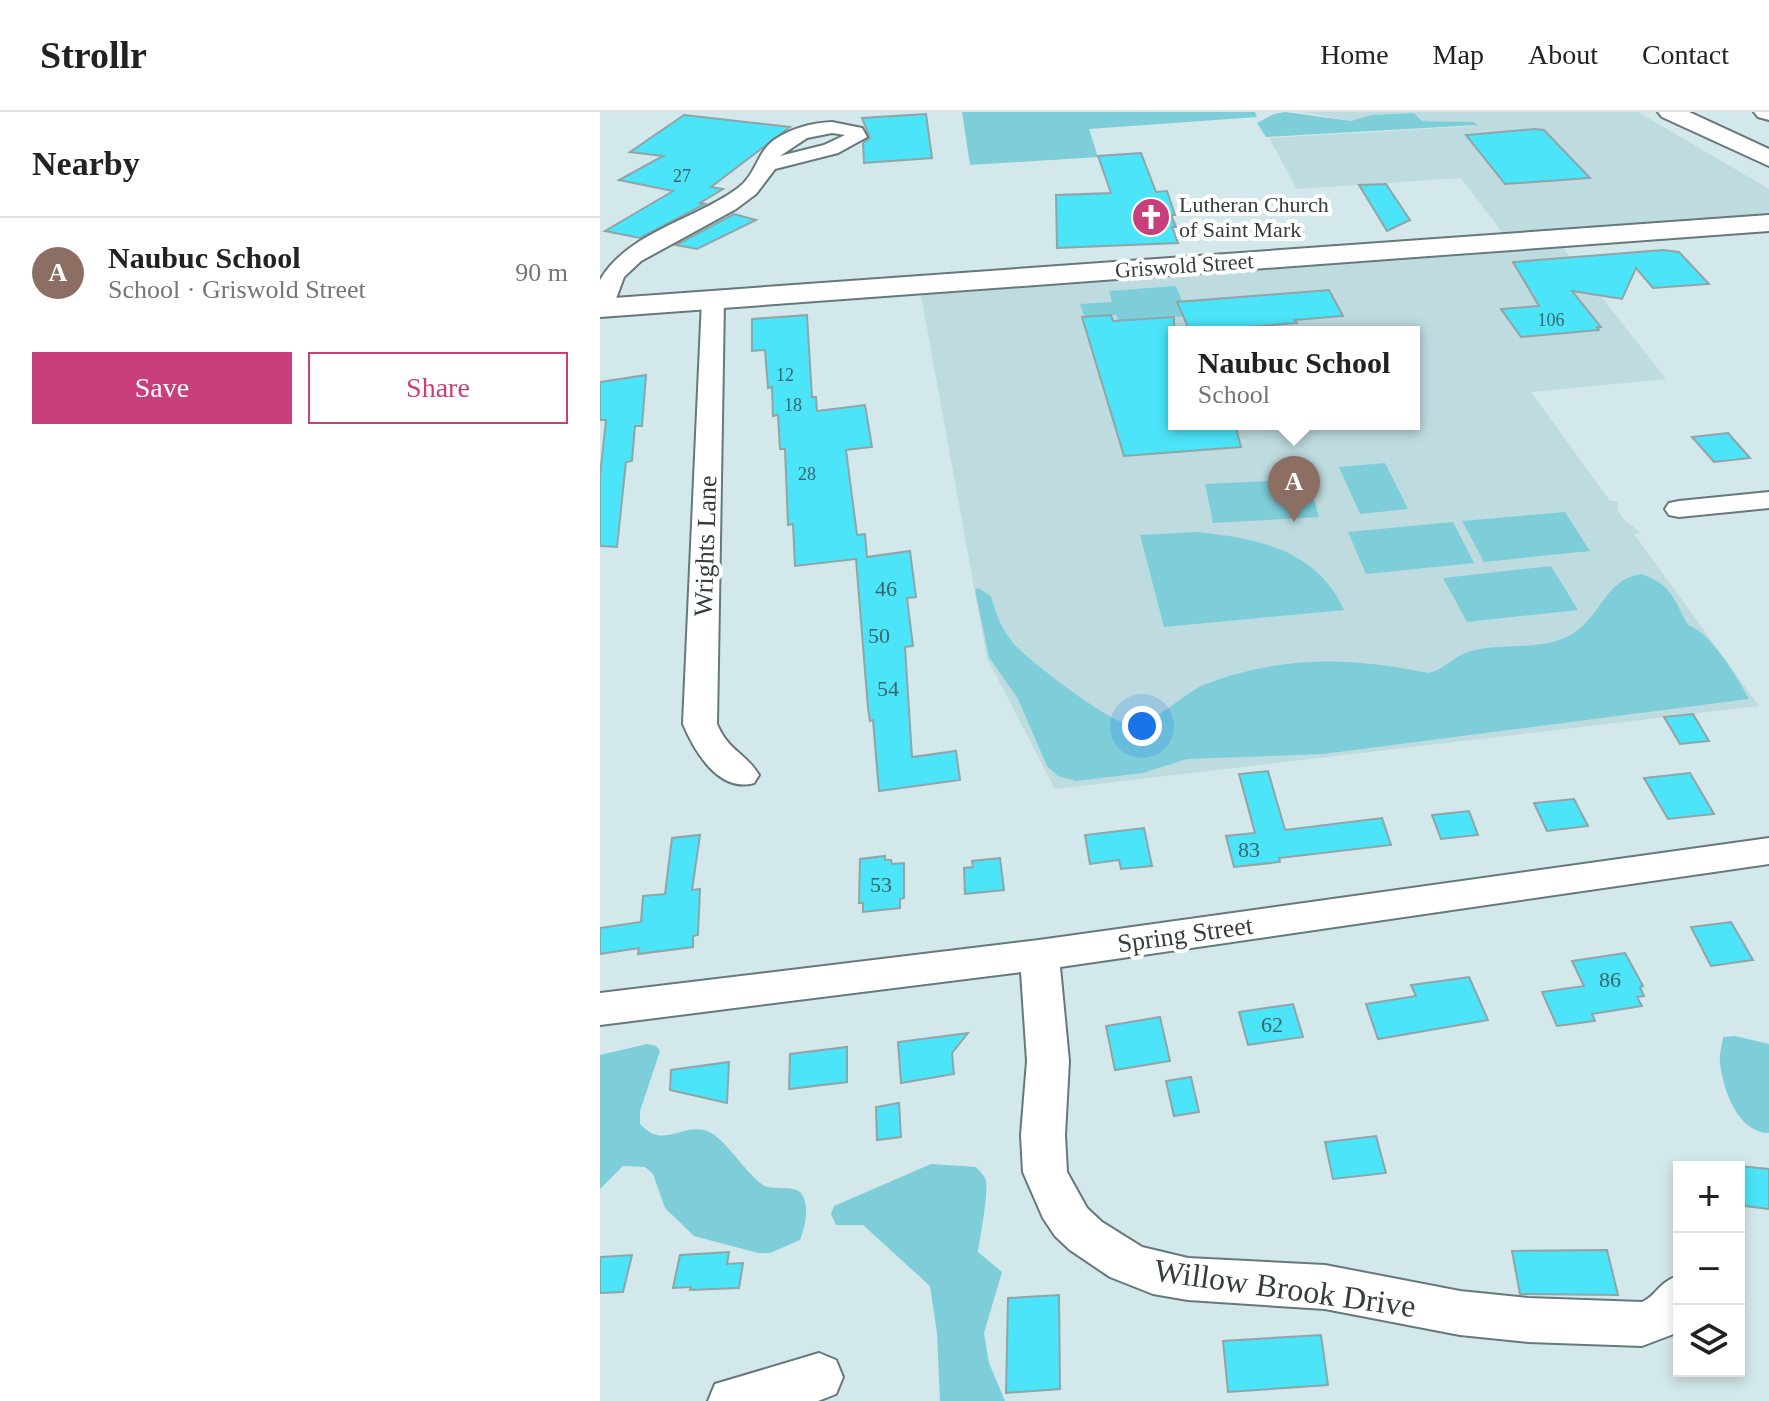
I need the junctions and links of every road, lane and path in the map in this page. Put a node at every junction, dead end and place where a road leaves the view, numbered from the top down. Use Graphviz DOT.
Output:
graph roads {
  1 [pos="1670,112"];
  2 [pos="1769,158"];
  3 [pos="770,164"];
  4 [pos="1769,223"];
  5 [pos="713,300"];
  6 [pos="602,308"];
  7 [pos="1769,500"];
  8 [pos="1679,509"];
  9 [pos="742,775"];
  10 [pos="1769,851"];
  11 [pos="1039,955"];
  12 [pos="600,1009"];
  13 [pos="1673,1305"];
  14 [pos="819,1377"];
  15 [pos="733,1401"];
  1 -- 2 [label="main road"];
  3 -- 6 [label="street"];
  4 -- 5 [label="main road, Griswold Street"];
  5 -- 6 [label="main road, Griswold Street"];
  5 -- 9 [label="street, Wrights Lane"];
  7 -- 8 [label="street"];
  10 -- 11 [label="street, Spring Street"];
  11 -- 12 [label="street, Spring Street"];
  11 -- 13 [label="street, Willow Brook Drive"];
  14 -- 15 [label="street"];
}
